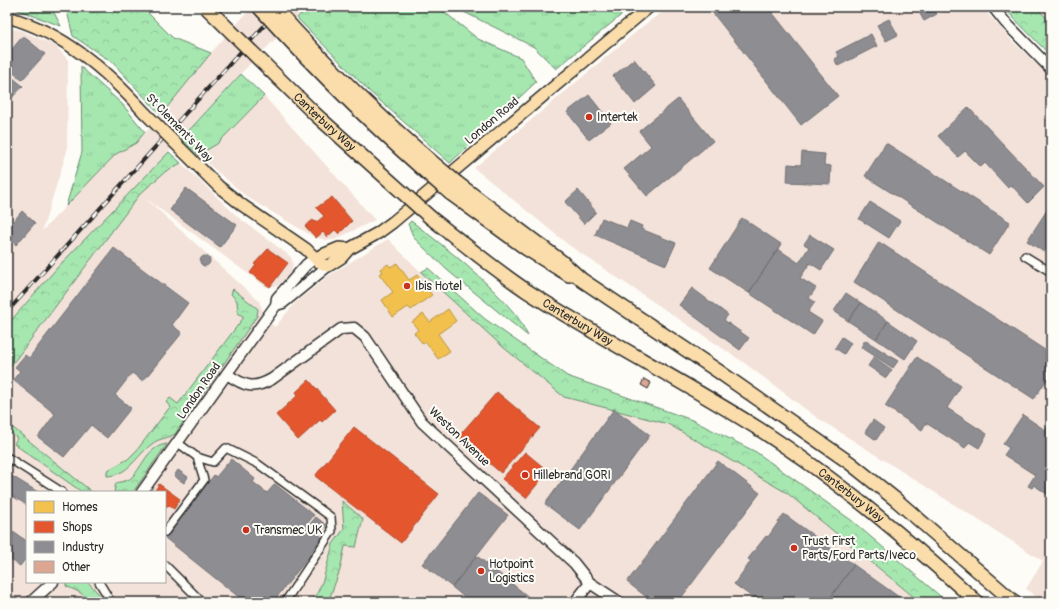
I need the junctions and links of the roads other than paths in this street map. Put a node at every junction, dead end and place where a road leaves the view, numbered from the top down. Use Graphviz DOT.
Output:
graph roads {
  1 [pos="206,7"];
  2 [pos="259,7"];
  3 [pos="274,7"];
  4 [pos="649,7"];
  5 [pos="993,7"];
  6 [pos="7,17"];
  7 [pos="1051,69"];
  8 [pos="454,188"];
  9 [pos="349,249"];
  10 [pos="1024,256"];
  11 [pos="315,258"];
  12 [pos="328,266"];
  13 [pos="1051,272"];
  14 [pos="276,305"];
  15 [pos="227,374"];
  16 [pos="178,443"];
  17 [pos="7,457"];
  18 [pos="197,457"];
  19 [pos="60,491"];
  20 [pos="143,491"];
  21 [pos="166,531"];
  22 [pos="166,566"];
  23 [pos="52,583"];
  24 [pos="101,583"];
  25 [pos="590,583"];
  26 [pos="31,602"];
  27 [pos="111,602"];
  28 [pos="202,602"];
  29 [pos="285,602"];
  30 [pos="575,602"];
  31 [pos="619,602"];
  32 [pos="977,602"];
  33 [pos="1014,602"];
  1 -- 32 [label="highway, Canterbury Way, bridge"];
  2 -- 8 [label="highway, Canterbury Way, bridge"];
  3 -- 8 [label="highway, Canterbury Way, bridge"];
  4 -- 9 [label="main road, London Road"];
  5 -- 7 [label="street"];
  6 -- 11 [label="main road, St Clement's Way, bridge"];
  8 -- 33 [label="highway, Canterbury Way"];
  9 -- 11 [label="main road, London Road"];
  9 -- 12 [label="main road, London Road"];
  10 -- 13 [label="street"];
  11 -- 12 [label="main road, St Clement's Way"];
  11 -- 14 [label="street, London Road"];
  12 -- 14 [label="street, London Road"];
  14 -- 15 [label="street, London Road"];
  15 -- 16 [label="street, London Road"];
  15 -- 25 [label="street, Weston Avenue"];
  16 -- 18 [label="street"];
  16 -- 20 [label="street, London Road"];
  17 -- 19 [label="street"];
  18 -- 21 [label="street"];
  18 -- 29 [label="street"];
  22 -- 28 [label="street"];
  23 -- 26 [label="street"];
  24 -- 27 [label="street"];
  25 -- 30 [label="street"];
  25 -- 31 [label="street, Weston Avenue"];
}
